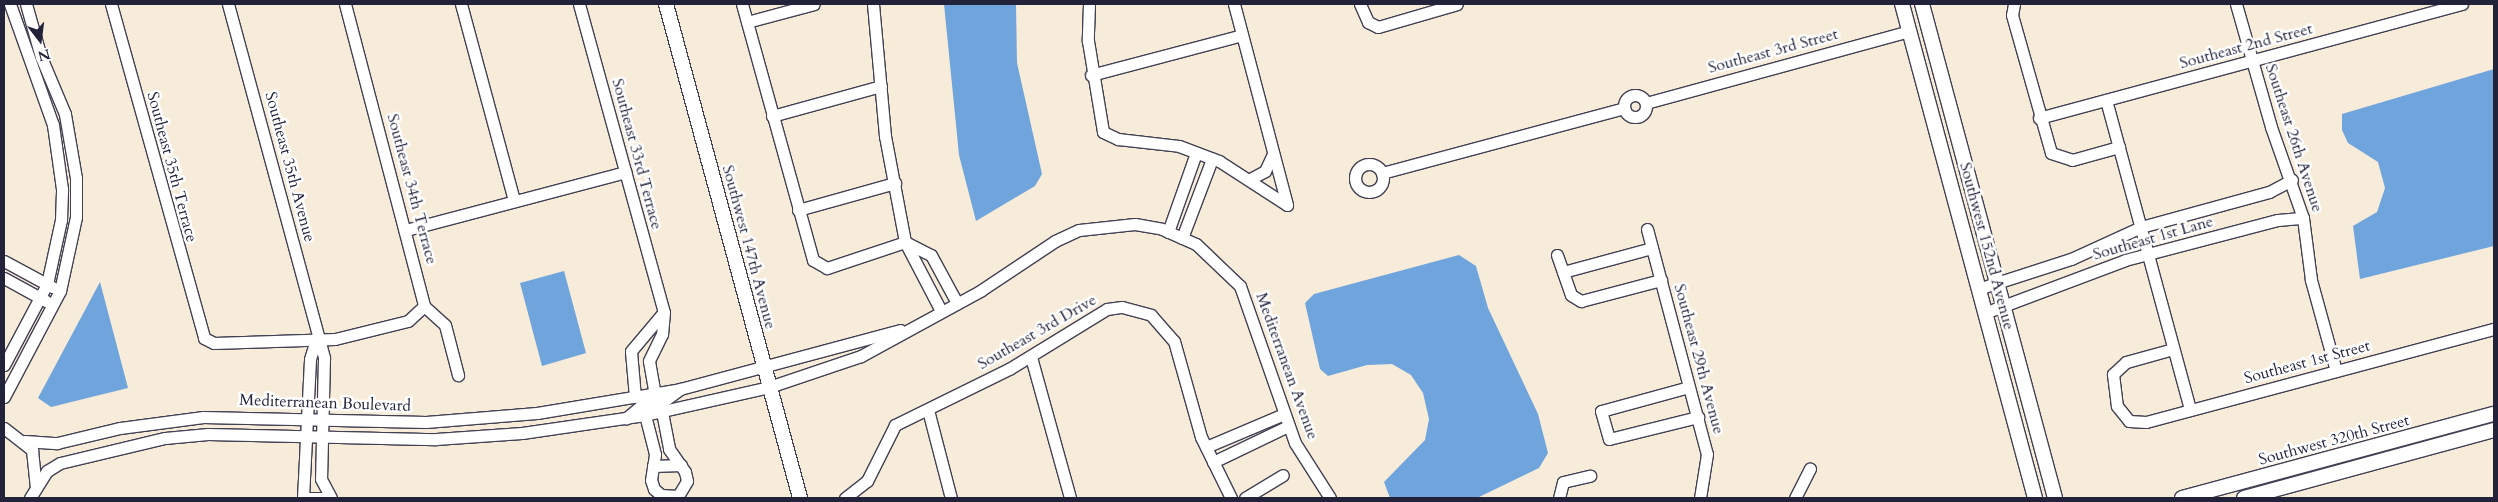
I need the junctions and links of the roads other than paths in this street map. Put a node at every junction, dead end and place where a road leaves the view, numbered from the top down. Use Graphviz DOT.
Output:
graph roads {
  1 [pos="10,4"];
  2 [pos="26,4"];
  3 [pos="111,4"];
  4 [pos="228,4"];
  5 [pos="345,4"];
  6 [pos="460,4"];
  7 [pos="579,4"];
  8 [pos="666,4"];
  9 [pos="742,4"];
  10 [pos="814,4"];
  11 [pos="873,4"];
  12 [pos="1089,4"];
  13 [pos="1234,4"];
  14 [pos="1360,4"];
  15 [pos="1457,4"];
  16 [pos="1902,4"];
  17 [pos="1922,4"];
  18 [pos="2014,4"];
  19 [pos="2236,4"];
  20 [pos="2462,4"];
  21 [pos="747,22"];
  22 [pos="1909,31"];
  23 [pos="1242,35"];
  24 [pos="2252,61"];
  25 [pos="1091,75"];
  26 [pos="881,86"];
  27 [pos="2106,100"];
  28 [pos="772,116"];
  29 [pos="2039,118"];
  30 [pos="2119,147"];
  31 [pos="1273,152"];
  32 [pos="1196,153"];
  33 [pos="1212,159"];
  34 [pos="625,172"];
  35 [pos="1382,173"];
  36 [pos="1250,179"];
  37 [pos="2292,180"];
  38 [pos="895,183"];
  39 [pos="514,201"];
  40 [pos="798,210"];
  41 [pos="2303,218"];
  42 [pos="2141,227"];
  43 [pos="1647,229"];
  44 [pos="406,230"];
  45 [pos="1168,232"];
  46 [pos="1182,238"];
  47 [pos="905,242"];
  48 [pos="2105,244"];
  49 [pos="1652,248"];
  50 [pos="1557,254"];
  51 [pos="2148,255"];
  52 [pos="5,265"];
  53 [pos="2114,265"];
  54 [pos="1563,272"];
  55 [pos="4,278"];
  56 [pos="1660,280"];
  57 [pos="47,284"];
  58 [pos="1997,284"];
  59 [pos="1980,288"];
  60 [pos="60,291"];
  61 [pos="40,299"];
  62 [pos="957,303"];
  63 [pos="54,305"];
  64 [pos="424,306"];
  65 [pos="2003,308"];
  66 [pos="941,311"];
  67 [pos="664,312"];
  68 [pos="1987,312"];
  69 [pos="908,328"];
  70 [pos="2494,329"];
  71 [pos="316,339"];
  72 [pos="2173,349"];
  73 [pos="1031,357"];
  74 [pos="4,365"];
  75 [pos="764,367"];
  76 [pos="2336,371"];
  77 [pos="458,375"];
  78 [pos="769,387"];
  79 [pos="1689,387"];
  80 [pos="680,389"];
  81 [pos="656,394"];
  82 [pos="4,397"];
  83 [pos="635,398"];
  84 [pos="928,410"];
  85 [pos="2190,410"];
  86 [pos="662,412"];
  87 [pos="1284,414"];
  88 [pos="2494,414"];
  89 [pos="645,415"];
  90 [pos="1698,417"];
  91 [pos="626,418"];
  92 [pos="307,420"];
  93 [pos="321,422"];
  94 [pos="1288,426"];
  95 [pos="4,428"];
  96 [pos="2494,430"];
  97 [pos="1231,436"];
  98 [pos="304,438"];
  99 [pos="321,439"];
  100 [pos="25,440"];
  101 [pos="1206,447"];
  102 [pos="1237,450"];
  103 [pos="1213,462"];
  104 [pos="681,465"];
  105 [pos="653,466"];
  106 [pos="1810,469"];
  107 [pos="1283,475"];
  108 [pos="1590,476"];
  109 [pos="322,482"];
  110 [pos="302,484"];
  111 [pos="33,493"];
  112 [pos="685,495"];
  113 [pos="303,498"];
  114 [pos="308,498"];
  115 [pos="330,498"];
  116 [pos="800,498"];
  117 [pos="845,498"];
  118 [pos="952,498"];
  119 [pos="1070,498"];
  120 [pos="1231,498"];
  121 [pos="1244,498"];
  122 [pos="1330,498"];
  123 [pos="1560,498"];
  124 [pos="1700,498"];
  125 [pos="1795,498"];
  126 [pos="2036,498"];
  127 [pos="2055,498"];
  128 [pos="2182,498"];
  129 [pos="2244,498"];
  1 -- 57 [label="street"];
  2 -- 60 [label="street"];
  3 -- 71 [label="street, Southeast 35th Terrace"];
  4 -- 71 [label="street, Southeast 35th Avenue"];
  5 -- 44 [label="street, Southeast 34th Terrace"];
  6 -- 39 [label="street"];
  7 -- 34 [label="street, Southeast 33rd Terrace"];
  8 -- 75 [label="street, Southwest 147th Avenue"];
  9 -- 21 [label="street"];
  10 -- 21 [label="street"];
  11 -- 26 [label="street"];
  12 -- 25 [label="street"];
  13 -- 23 [label="street"];
  14 -- 15 [label="street"];
  16 -- 22 [label="street, Southwest 152nd Avenue"];
  17 -- 58 [label="street, Southwest 152nd Avenue"];
  18 -- 29 [label="street"];
  19 -- 24 [label="street, Southeast 26th Avenue"];
  20 -- 24 [label="street, Southeast 2nd Street"];
  21 -- 28 [label="street"];
  22 -- 35 [label="street, Southeast 3rd Street"];
  22 -- 59 [label="street, Southwest 152nd Avenue"];
  23 -- 25 [label="street"];
  23 -- 31 [label="street"];
  24 -- 27 [label="street, Southeast 2nd Street"];
  24 -- 37 [label="street, Southeast 26th Avenue"];
  25 -- 32 [label="street"];
  26 -- 28 [label="street"];
  26 -- 38 [label="street"];
  27 -- 29 [label="street, Southeast 2nd Street"];
  27 -- 30 [label="street"];
  28 -- 40 [label="street"];
  29 -- 30 [label="street"];
  30 -- 42 [label="street"];
  31 -- 36 [label="street"];
  31 -- 36 [label="street"];
  32 -- 33 [label="street"];
  32 -- 45 [label="street"];
  33 -- 36 [label="street"];
  33 -- 46 [label="street"];
  34 -- 39 [label="street"];
  34 -- 67 [label="street, Southeast 33rd Terrace"];
  37 -- 41 [label="street, Southeast 26th Avenue"];
  37 -- 42 [label="street, Southeast 1st Lane"];
  38 -- 40 [label="street"];
  38 -- 47 [label="street"];
  39 -- 44 [label="street"];
  40 -- 47 [label="street"];
  41 -- 51 [label="street, Southeast 1st Lane"];
  41 -- 76 [label="street, Southeast 26th Avenue"];
  42 -- 48 [label="street, Southeast 1st Lane"];
  42 -- 51 [label="street"];
  43 -- 49 [label="street, Southeast 29th Avenue"];
  44 -- 64 [label="street, Southeast 34th Terrace"];
  45 -- 46 [label="street, Mediterranean Avenue"];
  45 -- 62 [label="street, Mediterranean Avenue"];
  46 -- 87 [label="street, Mediterranean Avenue"];
  47 -- 62 [label="street"];
  47 -- 66 [label="street"];
  48 -- 53 [label="street"];
  48 -- 58 [label="street, Southeast 1st Lane"];
  49 -- 54 [label="street"];
  49 -- 56 [label="street, Southeast 29th Avenue"];
  50 -- 54 [label="street"];
  51 -- 53 [label="street, Southeast 1st Lane"];
  51 -- 72 [label="street"];
  52 -- 57 [label="street"];
  53 -- 65 [label="street, Southeast 1st Lane"];
  54 -- 56 [label="street"];
  55 -- 61 [label="street"];
  56 -- 79 [label="street, Southeast 29th Avenue"];
  57 -- 60 [label="street"];
  57 -- 61 [label="street"];
  58 -- 59 [label="street, Southeast 1st Lane"];
  58 -- 65 [label="street, Southwest 152nd Avenue"];
  59 -- 68 [label="street, Southwest 152nd Avenue"];
  60 -- 63 [label="street"];
  61 -- 63 [label="street"];
  61 -- 74 [label="street"];
  62 -- 66 [label="street, Mediterranean Avenue"];
  63 -- 82 [label="street"];
  64 -- 71 [label="street"];
  64 -- 77 [label="street"];
  65 -- 68 [label="street, Southeast 1st Lane"];
  65 -- 127 [label="street, Southwest 152nd Avenue"];
  66 -- 69 [label="street, Mediterranean Avenue"];
  67 -- 81 [label="street, Southeast 33rd Terrace"];
  67 -- 83 [label="street"];
  68 -- 126 [label="street, Southwest 152nd Avenue"];
  69 -- 75 [label="street, Mediterranean Avenue"];
  69 -- 78 [label="street, Mediterranean Avenue"];
  70 -- 76 [label="street, Southeast 1st Street"];
  71 -- 92 [label="street, Southeast 35th Avenue"];
  71 -- 93 [label="street, Southeast 35th Avenue"];
  72 -- 85 [label="street"];
  72 -- 85 [label="street, Southeast 1st Street"];
  73 -- 84 [label="street, Southeast 3rd Drive"];
  73 -- 101 [label="street, Southeast 3rd Drive"];
  73 -- 119 [label="street"];
  75 -- 78 [label="street, Southwest 147th Avenue"];
  75 -- 80 [label="street, Mediterranean Boulevard"];
  76 -- 85 [label="street, Southeast 1st Street"];
  78 -- 86 [label="street, Mediterranean Boulevard"];
  78 -- 116 [label="street, Southwest 147th Avenue"];
  79 -- 90 [label="street, Southeast 29th Avenue"];
  79 -- 90 [label="street"];
  80 -- 81 [label="street, Mediterranean Boulevard"];
  80 -- 89 [label="street, Mediterranean Boulevard"];
  81 -- 83 [label="street, Mediterranean Boulevard"];
  81 -- 91 [label="street, Mediterranean Boulevard"];
  83 -- 93 [label="street, Mediterranean Boulevard"];
  84 -- 117 [label="street, Southeast 3rd Drive"];
  84 -- 118 [label="street"];
  86 -- 89 [label="street, Mediterranean Boulevard"];
  86 -- 104 [label="street"];
  87 -- 94 [label="street, Mediterranean Avenue"];
  87 -- 97 [label="street"];
  88 -- 128 [label="street, Southwest 320th Street"];
  89 -- 91 [label="street, Mediterranean Boulevard"];
  89 -- 105 [label="street"];
  90 -- 124 [label="street, Southeast 29th Avenue"];
  91 -- 99 [label="street, Mediterranean Boulevard"];
  92 -- 93 [label="street, Mediterranean Boulevard"];
  92 -- 98 [label="street, Southeast 35th Avenue"];
  92 -- 100 [label="street, Mediterranean Boulevard"];
  93 -- 99 [label="street, Southeast 35th Avenue"];
  94 -- 102 [label="street"];
  94 -- 122 [label="street, Mediterranean Avenue"];
  95 -- 100 [label="street"];
  96 -- 129 [label="street, Southwest 320th Street"];
  97 -- 101 [label="street"];
  97 -- 102 [label="street"];
  98 -- 99 [label="street, Mediterranean Boulevard"];
  98 -- 110 [label="street, Southeast 35th Avenue"];
  98 -- 111 [label="street, Mediterranean Boulevard"];
  99 -- 109 [label="street, Southeast 35th Avenue"];
  100 -- 111 [label="street"];
  101 -- 103 [label="street, Southeast 3rd Drive"];
  102 -- 103 [label="street"];
  103 -- 120 [label="street, Southeast 3rd Drive"];
  104 -- 105 [label="street"];
  104 -- 112 [label="street"];
  105 -- 112 [label="street"];
  106 -- 125 [label="street"];
  107 -- 121 [label="street"];
  108 -- 123 [label="street"];
  109 -- 110 [label="street"];
  109 -- 115 [label="street, Southeast 35th Avenue"];
  110 -- 113 [label="street, Southeast 35th Avenue"];
  114 -- 115 [label="street"];
}
